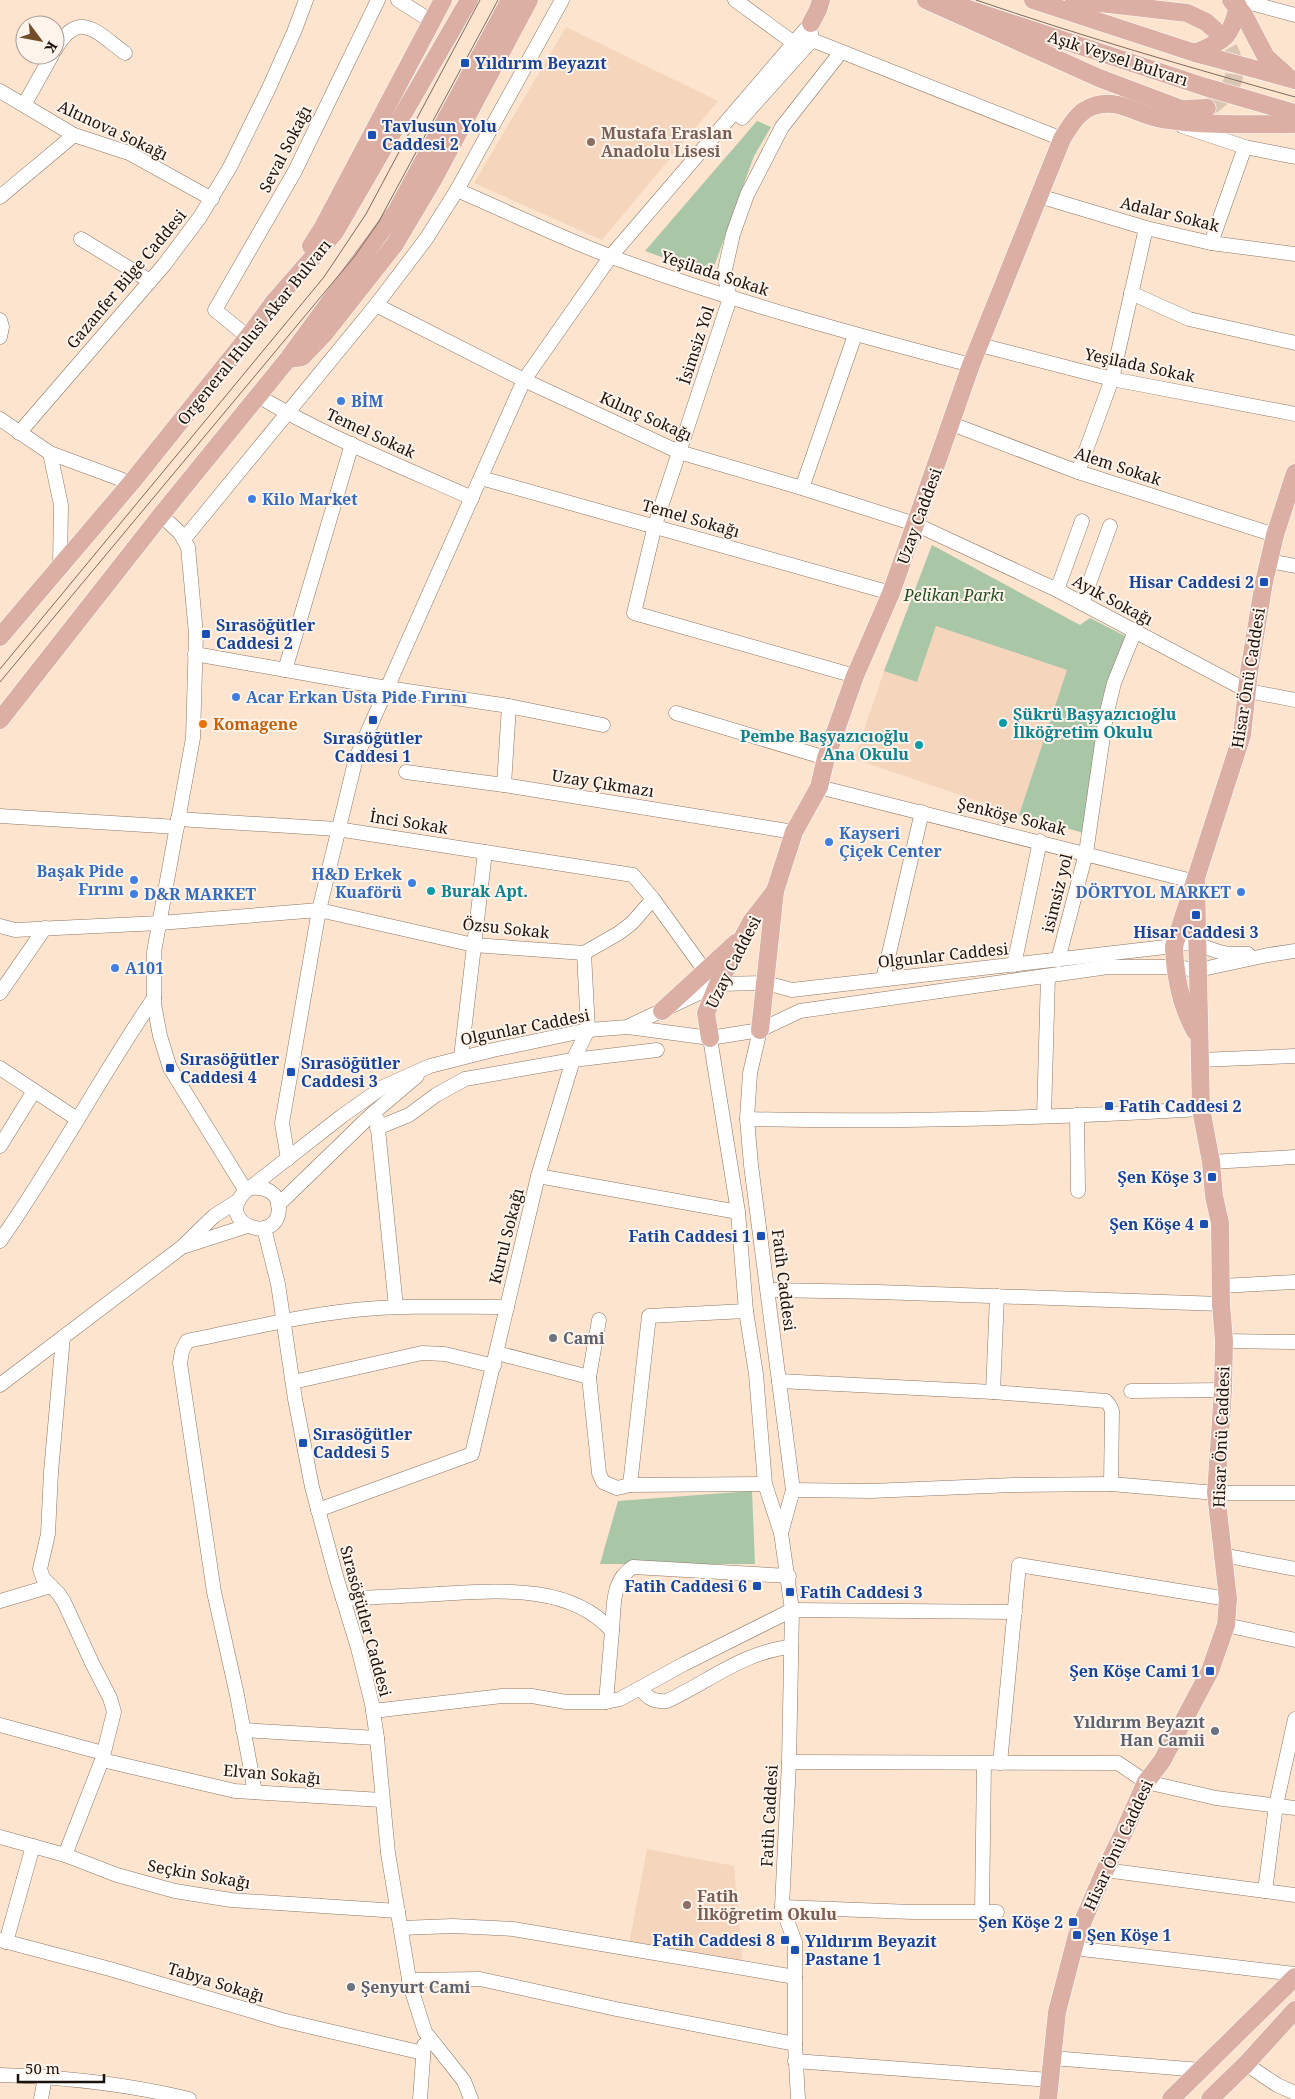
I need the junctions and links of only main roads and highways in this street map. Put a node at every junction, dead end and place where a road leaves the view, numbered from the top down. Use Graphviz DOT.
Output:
graph roads {
  1 [pos="443,0"];
  2 [pos="469,0"];
  3 [pos="510,0"];
  4 [pos="529,0"];
  5 [pos="821,0"];
  6 [pos="926,0"];
  7 [pos="941,0"];
  8 [pos="1033,0"];
  9 [pos="1074,0"];
  10 [pos="1235,3"];
  11 [pos="1215,30"];
  12 [pos="811,32"];
  13 [pos="1195,52"];
  14 [pos="1295,80"];
  15 [pos="1207,108"];
  16 [pos="1295,113"];
  17 [pos="1295,124"];
  18 [pos="273,303"];
  19 [pos="288,359"];
  20 [pos="1295,473"];
  21 [pos="0,637"];
  22 [pos="0,720"];
  23 [pos="1196,882"];
  24 [pos="775,891"];
  25 [pos="745,934"];
  26 [pos="662,1011"];
  27 [pos="760,1030"];
  28 [pos="710,1038"];
  29 [pos="1199,1038"];
  30 [pos="1295,1976"];
  31 [pos="1295,2010"];
  32 [pos="1048,2099"];
  33 [pos="1171,2099"];
  34 [pos="1210,2099"];
  1 -- 18 [label="main road"];
  2 -- 18 [label="main road, Orgeneral Hulusi Akar Bulvarı"];
  3 -- 19 [label="main road"];
  4 -- 19 [label="main road"];
  5 -- 12 [label="main road"];
  6 -- 15 [label="main road"];
  7 -- 16 [label="main road, Aşık Veysel Bulvarı"];
  8 -- 13 [label="main road, Aşık Veysel Bulvarı"];
  9 -- 11 [label="main road"];
  10 -- 13 [label="main road"];
  10 -- 14 [label="main road"];
  13 -- 14 [label="main road, Aşık Veysel Bulvarı"];
  17 -- 24 [label="main road, Uzay Caddesi"];
  18 -- 21 [label="main road, Orgeneral Hulusi Akar Bulvarı"];
  19 -- 22 [label="main road"];
  20 -- 23 [label="main road, Hisar Önü Caddesi"];
  23 -- 29 [label="main road, Hisar Önü Caddesi"];
  23 -- 29 [label="main road, Hisar Önü Caddesi"];
  24 -- 25 [label="main road, Uzay Caddesi"];
  24 -- 27 [label="main road, Uzay Caddesi"];
  25 -- 26 [label="main road"];
  25 -- 28 [label="main road, Uzay Caddesi"];
  29 -- 32 [label="main road, Hisar Önü Caddesi"];
  30 -- 33 [label="main road"];
  31 -- 34 [label="main road"];
}
